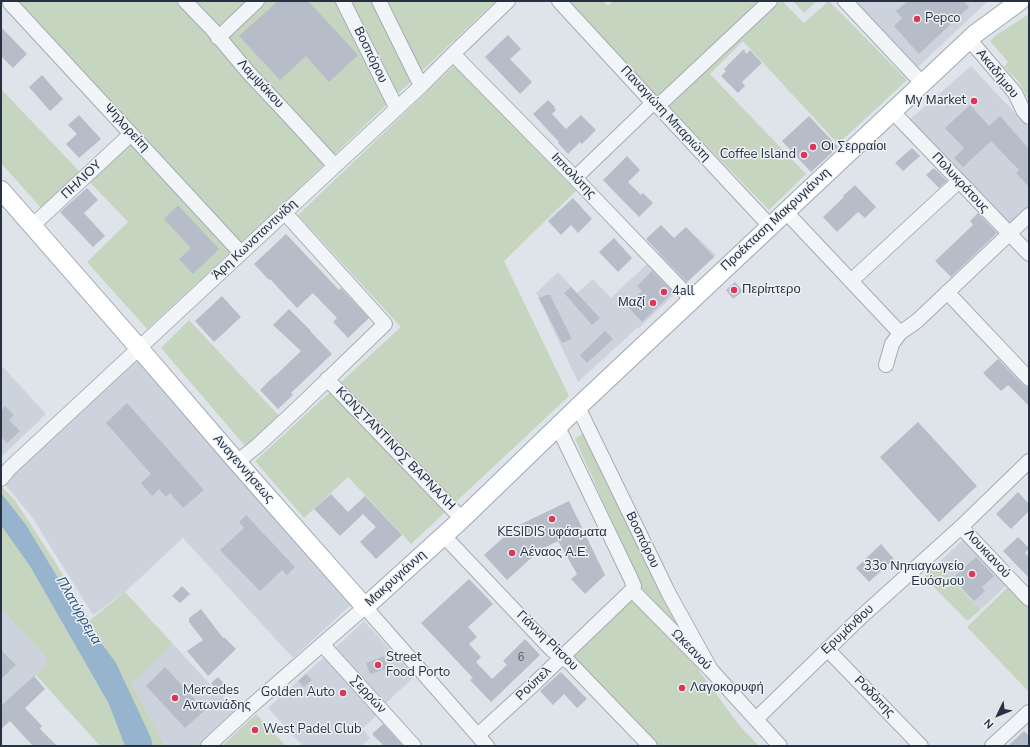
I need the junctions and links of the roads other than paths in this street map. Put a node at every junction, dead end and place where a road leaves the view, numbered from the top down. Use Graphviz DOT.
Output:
graph roads {
  1 [pos="185,1"];
  2 [pos="257,1"];
  3 [pos="343,1"];
  4 [pos="379,1"];
  5 [pos="508,1"];
  6 [pos="559,1"];
  7 [pos="770,1"];
  8 [pos="845,1"];
  9 [pos="1000,1"];
  10 [pos="1020,1"];
  11 [pos="8,6"];
  12 [pos="972,37"];
  13 [pos="218,38"];
  14 [pos="453,54"];
  15 [pos="922,83"];
  16 [pos="421,86"];
  17 [pos="656,105"];
  18 [pos="397,109"];
  19 [pos="892,111"];
  20 [pos="1026,114"];
  21 [pos="131,134"];
  22 [pos="335,166"];
  23 [pos="575,178"];
  24 [pos="959,181"];
  25 [pos="1,190"];
  26 [pos="786,212"];
  27 [pos="285,213"];
  28 [pos="1029,215"];
  29 [pos="32,226"];
  30 [pos="770,226"];
  31 [pos="1008,234"];
  32 [pos="241,253"];
  33 [pos="1029,254"];
  34 [pos="851,281"];
  35 [pos="947,292"];
  36 [pos="692,300"];
  37 [pos="900,333"];
  38 [pos="140,348"];
  39 [pos="886,365"];
  40 [pos="327,379"];
  41 [pos="1029,379"];
  42 [pos="578,407"];
  43 [pos="558,427"];
  44 [pos="1029,461"];
  45 [pos="237,462"];
  46 [pos="2,478"];
  47 [pos="462,519"];
  48 [pos="961,527"];
  49 [pos="444,536"];
  50 [pos="632,585"];
  51 [pos="1029,599"];
  52 [pos="365,607"];
  53 [pos="322,644"];
  54 [pos="828,649"];
  55 [pos="563,656"];
  56 [pos="711,670"];
  57 [pos="1029,712"];
  58 [pos="756,719"];
  59 [pos="483,741"];
  60 [pos="208,746"];
  61 [pos="414,746"];
  62 [pos="650,746"];
  63 [pos="780,746"];
  64 [pos="921,746"];
  65 [pos="992,746"];
  1 -- 13 [label="street, Λαμψάκου"];
  2 -- 13 [label="street"];
  3 -- 18 [label="street, Βοσπόρου"];
  4 -- 16 [label="street"];
  5 -- 14 [label="street, Άρη Κωνσταντινίδη"];
  6 -- 17 [label="street, Παναγιώτη Μπαριώτη"];
  7 -- 17 [label="street"];
  8 -- 15 [label="street"];
  9 -- 12 [label="main road"];
  10 -- 12 [label="main road"];
  11 -- 21 [label="street, Ψηλορείτη"];
  12 -- 15 [label="main road, Προέκταση Μακρυγιάννη"];
  12 -- 20 [label="street, Ακαδήμου"];
  13 -- 22 [label="street, Λαμψάκου"];
  14 -- 16 [label="street, Άρη Κωνσταντινίδη"];
  14 -- 23 [label="street, Ιππολύτης"];
  15 -- 19 [label="main road, Προέκταση Μακρυγιάννη"];
  16 -- 18 [label="street, Άρη Κωνσταντινίδη"];
  17 -- 23 [label="street"];
  17 -- 30 [label="street, Παναγιώτη Μπαριώτη"];
  18 -- 22 [label="street, Άρη Κωνσταντινίδη"];
  19 -- 24 [label="street, Πολυκράτους"];
  19 -- 26 [label="main road, Προέκταση Μακρυγιάννη"];
  21 -- 29 [label="street, ΠΗΛΙΟΥ"];
  21 -- 32 [label="street, Ψηλορείτη"];
  22 -- 27 [label="street, Άρη Κωνσταντινίδη"];
  23 -- 36 [label="street, Ιππολύτης"];
  24 -- 31 [label="street, Πολυκράτους"];
  24 -- 34 [label="street"];
  25 -- 29 [label="main road, Αναγεννήσεως"];
  26 -- 30 [label="main road, Προέκταση Μακρυγιάννη"];
  26 -- 34 [label="street"];
  27 -- 32 [label="street, Άρη Κωνσταντινίδη"];
  27 -- 40 [label="street"];
  28 -- 31 [label="street"];
  29 -- 38 [label="main road, Αναγεννήσεως"];
  30 -- 36 [label="main road, Προέκταση Μακρυγιάννη"];
  31 -- 33 [label="street, Πολυκράτους"];
  31 -- 35 [label="street"];
  32 -- 38 [label="street, Άρη Κωνσταντινίδη"];
  34 -- 37 [label="street"];
  35 -- 37 [label="street"];
  35 -- 41 [label="street"];
  36 -- 42 [label="main road, Προέκταση Μακρυγιάννη"];
  37 -- 39 [label="street"];
  38 -- 45 [label="main road, Αναγεννήσεως"];
  38 -- 46 [label="street, Άρη Κωνσταντινίδη"];
  40 -- 45 [label="street"];
  40 -- 47 [label="street, ΚΩΝΣΤΑΝΤΙΝΟΣ ΒΑΡΝΑΛΗ"];
  42 -- 43 [label="main road, Μακρυγιάννη"];
  42 -- 56 [label="street, Βοσπόρου"];
  43 -- 47 [label="main road, Μακρυγιάννη"];
  43 -- 50 [label="street, Βοσπόρου"];
  44 -- 48 [label="street, Ερυμάνθου"];
  45 -- 52 [label="main road, Αναγεννήσεως"];
  47 -- 49 [label="main road, Μακρυγιάννη"];
  48 -- 51 [label="street, Λουκιανού"];
  48 -- 54 [label="street, Ερυμάνθου"];
  49 -- 52 [label="main road, Μακρυγιάννη"];
  49 -- 55 [label="street, Γιάννη Ρίτσου"];
  50 -- 55 [label="street, Ρούπελ"];
  50 -- 56 [label="street, Ωκεανού"];
  52 -- 53 [label="street, Μακρυγιάννη"];
  52 -- 59 [label="street, Αναγεννήσεως"];
  53 -- 60 [label="street, Μακρυγιάννη"];
  53 -- 61 [label="street, Σερρών"];
  54 -- 58 [label="street, Ερυμάνθου"];
  54 -- 64 [label="street, Ροδόπης"];
  55 -- 59 [label="street, Ρούπελ"];
  55 -- 62 [label="street, Γιάννη Ρίτσου"];
  56 -- 58 [label="street, Ωκεανού"];
  57 -- 65 [label="street"];
  58 -- 63 [label="street, Ωκεανού"];
}
